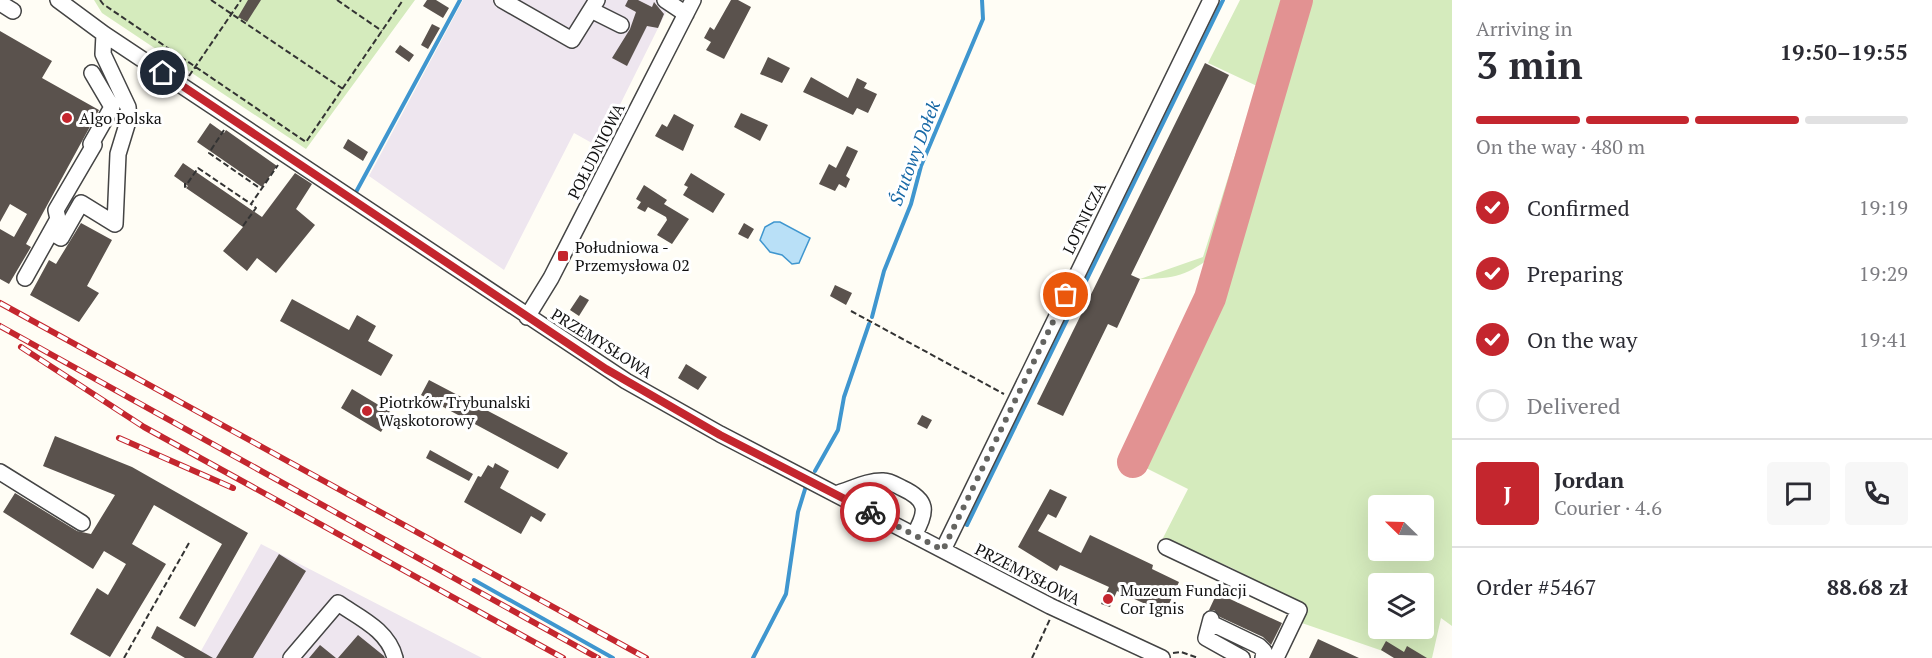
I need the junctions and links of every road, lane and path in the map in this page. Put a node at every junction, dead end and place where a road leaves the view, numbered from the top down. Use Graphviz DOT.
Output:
graph roads {
  1 [pos="58,0"];
  2 [pos="100,0"];
  3 [pos="211,0"];
  4 [pos="241,0"];
  5 [pos="337,0"];
  6 [pos="403,0"];
  7 [pos="502,0"];
  8 [pos="665,0"];
  9 [pos="693,0"];
  10 [pos="1211,0"];
  11 [pos="0,3"];
  12 [pos="518,4"];
  13 [pos="592,4"];
  14 [pos="14,12"];
  15 [pos="231,14"];
  16 [pos="686,14"];
  17 [pos="621,25"];
  18 [pos="382,31"];
  19 [pos="104,34"];
  20 [pos="195,67"];
  21 [pos="191,72"];
  22 [pos="92,73"];
  23 [pos="343,89"];
  24 [pos="104,94"];
  25 [pos="228,125"];
  26 [pos="281,160"];
  27 [pos="185,183"];
  28 [pos="261,189"];
  29 [pos="251,204"];
  30 [pos="243,226"];
  31 [pos="51,232"];
  32 [pos="25,278"];
  33 [pos="851,311"];
  34 [pos="527,317"];
  35 [pos="1015,400"];
  36 [pos="0,472"];
  37 [pos="834,494"];
  38 [pos="82,523"];
  39 [pos="914,535"];
  40 [pos="189,543"];
  41 [pos="1166,547"];
  42 [pos="943,550"];
  43 [pos="1050,606"];
  44 [pos="124,658"];
  45 [pos="291,658"];
  46 [pos="395,658"];
  47 [pos="1032,658"];
  48 [pos="1162,658"];
  49 [pos="1242,658"];
  50 [pos="1263,658"];
  51 [pos="1276,658"];
  1 -- 19 [label="street, PRZEMYSŁOWA"];
  2 -- 20 [label="path"];
  3 -- 15 [label="path"];
  4 -- 15 [label="path"];
  5 -- 18 [label="path"];
  6 -- 18 [label="path"];
  7 -- 12 [label="street"];
  8 -- 16 [label="street"];
  9 -- 16 [label="street, POŁUDNIOWA"];
  10 -- 35 [label="street, LOTNICZA"];
  11 -- 14 [label="street"];
  12 -- 13 [label="street"];
  13 -- 17 [label="street"];
  15 -- 20 [label="path"];
  15 -- 23 [label="path"];
  16 -- 34 [label="street, POŁUDNIOWA"];
  18 -- 23 [label="path"];
  19 -- 24 [label="street"];
  19 -- 34 [label="street, PRZEMYSŁOWA"];
  20 -- 21 [label="path"];
  20 -- 23 [label="path"];
  22 -- 24 [label="street"];
  24 -- 31 [label="street"];
  24 -- 31 [label="street"];
  25 -- 28 [label="path"];
  26 -- 28 [label="path"];
  27 -- 29 [label="path"];
  28 -- 29 [label="path"];
  29 -- 30 [label="path"];
  31 -- 32 [label="street"];
  33 -- 35 [label="path"];
  34 -- 37 [label="street, PRZEMYSŁOWA"];
  35 -- 42 [label="street, LOTNICZA"];
  36 -- 38 [label="street"];
  37 -- 39 [label="street, PRZEMYSŁOWA"];
  37 -- 39 [label="street"];
  39 -- 42 [label="street, PRZEMYSŁOWA"];
  40 -- 44 [label="path"];
  41 -- 51 [label="street"];
  42 -- 43 [label="street, PRZEMYSŁOWA"];
  43 -- 47 [label="path"];
  43 -- 48 [label="street, PRZEMYSŁOWA"];
  45 -- 46 [label="street"];
  49 -- 50 [label="street"];
}
